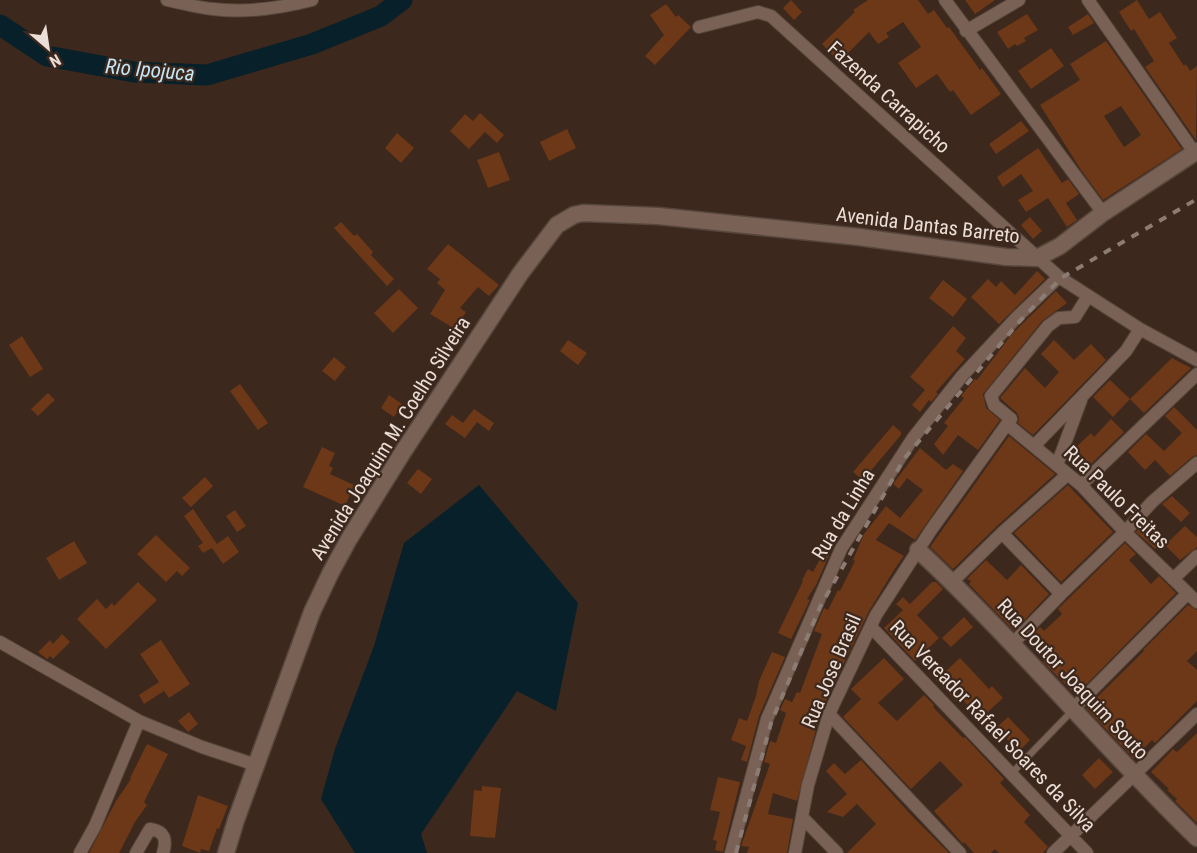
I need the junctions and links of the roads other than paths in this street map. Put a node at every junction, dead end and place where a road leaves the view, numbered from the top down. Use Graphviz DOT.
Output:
graph roads {
  1 [pos="167,0"];
  2 [pos="312,0"];
  3 [pos="945,0"];
  4 [pos="1019,0"];
  5 [pos="1088,0"];
  6 [pos="699,27"];
  7 [pos="966,31"];
  8 [pos="1196,151"];
  9 [pos="1103,213"];
  10 [pos="730,224"];
  11 [pos="1037,258"];
  12 [pos="1059,277"];
  13 [pos="1088,296"];
  14 [pos="1140,329"];
  15 [pos="1197,360"];
  16 [pos="1197,374"];
  17 [pos="1083,396"];
  18 [pos="1007,424"];
  19 [pos="1034,446"];
  20 [pos="1197,463"];
  21 [pos="1058,465"];
  22 [pos="1068,474"];
  23 [pos="1081,485"];
  24 [pos="1002,532"];
  25 [pos="1125,532"];
  26 [pos="918,549"];
  27 [pos="1197,556"];
  28 [pos="1173,579"];
  29 [pos="952,582"];
  30 [pos="1061,594"];
  31 [pos="1192,598"];
  32 [pos="870,627"];
  33 [pos="0,642"];
  34 [pos="1012,644"];
  35 [pos="1074,708"];
  36 [pos="829,714"];
  37 [pos="1197,714"];
  38 [pos="139,721"];
  39 [pos="256,765"];
  40 [pos="1011,774"];
  41 [pos="1134,776"];
  42 [pos="802,817"];
  43 [pos="1070,835"];
  44 [pos="1197,838"];
  45 [pos="80,853"];
  46 [pos="136,853"];
  47 [pos="163,853"];
  48 [pos="226,853"];
  49 [pos="731,853"];
  50 [pos="795,853"];
  51 [pos="837,853"];
  52 [pos="960,853"];
  53 [pos="1053,853"];
  54 [pos="1087,853"];
  1 -- 2 [label="street"];
  3 -- 7 [label="street"];
  4 -- 7 [label="street"];
  5 -- 8 [label="street"];
  6 -- 11 [label="street, Fazenda Carrapicho"];
  7 -- 9 [label="street"];
  8 -- 9 [label="main road, Avenida Dantas Barreto"];
  9 -- 11 [label="main road, Avenida Dantas Barreto"];
  10 -- 11 [label="main road, Avenida Dantas Barreto"];
  10 -- 39 [label="main road, Avenida Joaquim M. Coelho Silveira"];
  11 -- 12 [label="street, Fazenda Carrapicho"];
  12 -- 13 [label="street, Fazenda Carrapicho"];
  12 -- 49 [label="street, Rua da Linha"];
  13 -- 14 [label="street, Fazenda Carrapicho"];
  13 -- 18 [label="street, Rua Paulo Freitas"];
  14 -- 15 [label="street, Fazenda Carrapicho"];
  14 -- 17 [label="street"];
  16 -- 23 [label="street"];
  17 -- 19 [label="street"];
  17 -- 21 [label="street"];
  18 -- 19 [label="street, Rua Paulo Freitas"];
  18 -- 26 [label="street, Rua Jose Brasil"];
  19 -- 21 [label="street, Rua Paulo Freitas"];
  20 -- 25 [label="street"];
  21 -- 22 [label="street, Rua Paulo Freitas"];
  22 -- 23 [label="street, Rua Paulo Freitas"];
  22 -- 24 [label="street"];
  23 -- 25 [label="street, Rua Paulo Freitas"];
  24 -- 29 [label="street"];
  24 -- 30 [label="street"];
  25 -- 28 [label="street, Rua Paulo Freitas"];
  25 -- 30 [label="street"];
  26 -- 29 [label="main road, Rua Doutor Joaquim Souto"];
  26 -- 32 [label="street, Rua Jose Brasil"];
  27 -- 28 [label="street"];
  28 -- 31 [label="street, Rua Paulo Freitas"];
  29 -- 34 [label="main road, Rua Doutor Joaquim Souto"];
  30 -- 34 [label="street"];
  31 -- 35 [label="street"];
  32 -- 36 [label="street, Rua Jose Brasil"];
  32 -- 40 [label="street, Rua Vereador Rafael Soares da Silva"];
  33 -- 38 [label="street"];
  34 -- 35 [label="main road, Rua Doutor Joaquim Souto"];
  35 -- 40 [label="lane"];
  35 -- 41 [label="main road, Rua Doutor Joaquim Souto"];
  36 -- 42 [label="street, Rua Jose Brasil"];
  36 -- 52 [label="street"];
  37 -- 41 [label="street"];
  38 -- 39 [label="street"];
  38 -- 45 [label="street"];
  39 -- 48 [label="main road, Avenida Joaquim M. Coelho Silveira"];
  40 -- 43 [label="street, Rua Vereador Rafael Soares da Silva"];
  41 -- 43 [label="street"];
  41 -- 44 [label="main road, Rua Doutor Joaquim Souto"];
  42 -- 50 [label="street, Rua Jose Brasil"];
  42 -- 51 [label="street"];
  43 -- 53 [label="street"];
  43 -- 54 [label="street, Rua Vereador Rafael Soares da Silva"];
  46 -- 47 [label="street"];
}
